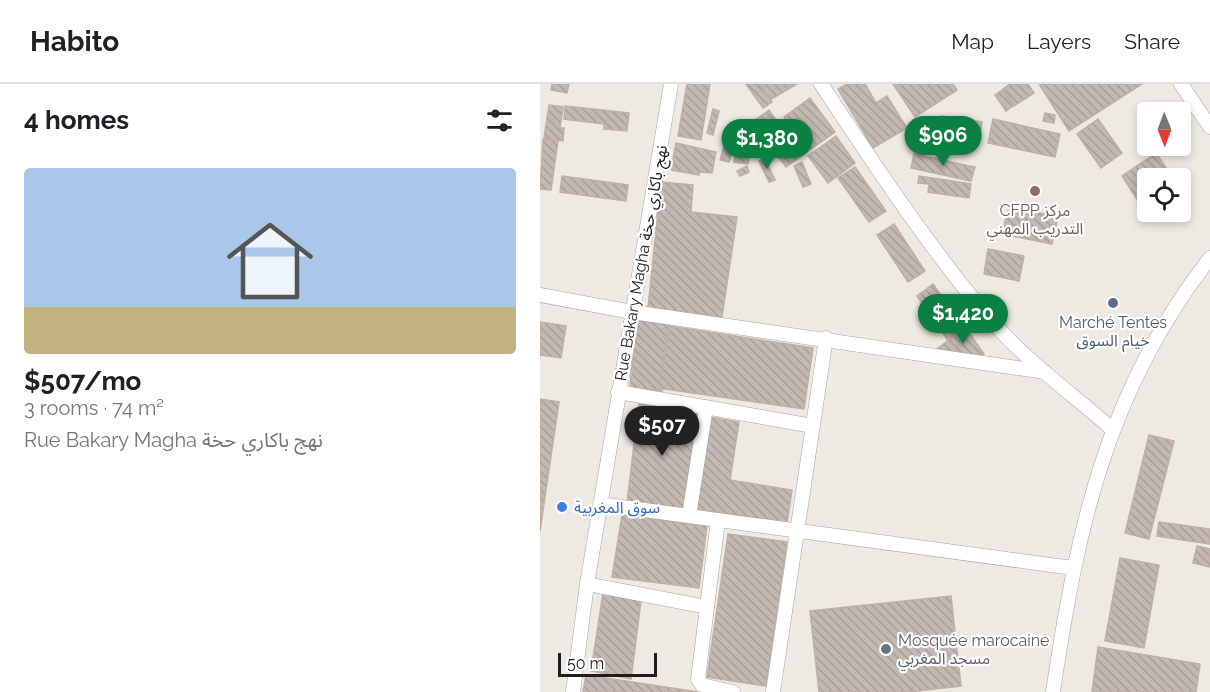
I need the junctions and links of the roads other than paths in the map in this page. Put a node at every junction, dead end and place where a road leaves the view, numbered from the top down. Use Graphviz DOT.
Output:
graph roads {
  1 [pos="671,84"];
  2 [pos="821,84"];
  3 [pos="1180,84"];
  4 [pos="1210,127"];
  5 [pos="1210,258"];
  6 [pos="540,295"];
  7 [pos="632,312"];
  8 [pos="826,338"];
  9 [pos="1046,372"];
  10 [pos="618,392"];
  11 [pos="706,408"];
  12 [pos="813,426"];
  13 [pos="1112,429"];
  14 [pos="600,504"];
  15 [pos="689,516"];
  16 [pos="718,520"];
  17 [pos="797,531"];
  18 [pos="1073,568"];
  19 [pos="587,584"];
  20 [pos="707,607"];
  21 [pos="573,692"];
  22 [pos="733,692"];
  23 [pos="773,692"];
  24 [pos="1053,692"];
  1 -- 7 [label="street, Rue Bakary Magha نهج باكاري حخة"];
  2 -- 9 [label="street"];
  3 -- 4 [label="street"];
  5 -- 13 [label="street"];
  6 -- 7 [label="street"];
  7 -- 8 [label="street"];
  7 -- 10 [label="street, Rue Bakary Magha نهج باكاري حخة"];
  8 -- 9 [label="street"];
  8 -- 12 [label="street"];
  9 -- 13 [label="street"];
  10 -- 11 [label="street"];
  10 -- 14 [label="street, Rue Bakary Magha نهج باكاري حخة"];
  11 -- 12 [label="street"];
  11 -- 15 [label="street"];
  12 -- 17 [label="street"];
  13 -- 18 [label="street"];
  14 -- 15 [label="street"];
  14 -- 19 [label="street, Rue Bakary Magha نهج باكاري حخة"];
  15 -- 16 [label="street"];
  16 -- 17 [label="street"];
  16 -- 20 [label="street"];
  17 -- 18 [label="street"];
  17 -- 23 [label="street"];
  18 -- 24 [label="street"];
  19 -- 20 [label="street"];
  19 -- 21 [label="street, Rue Bakary Magha نهج باكاري حخة"];
  20 -- 22 [label="street"];
}
